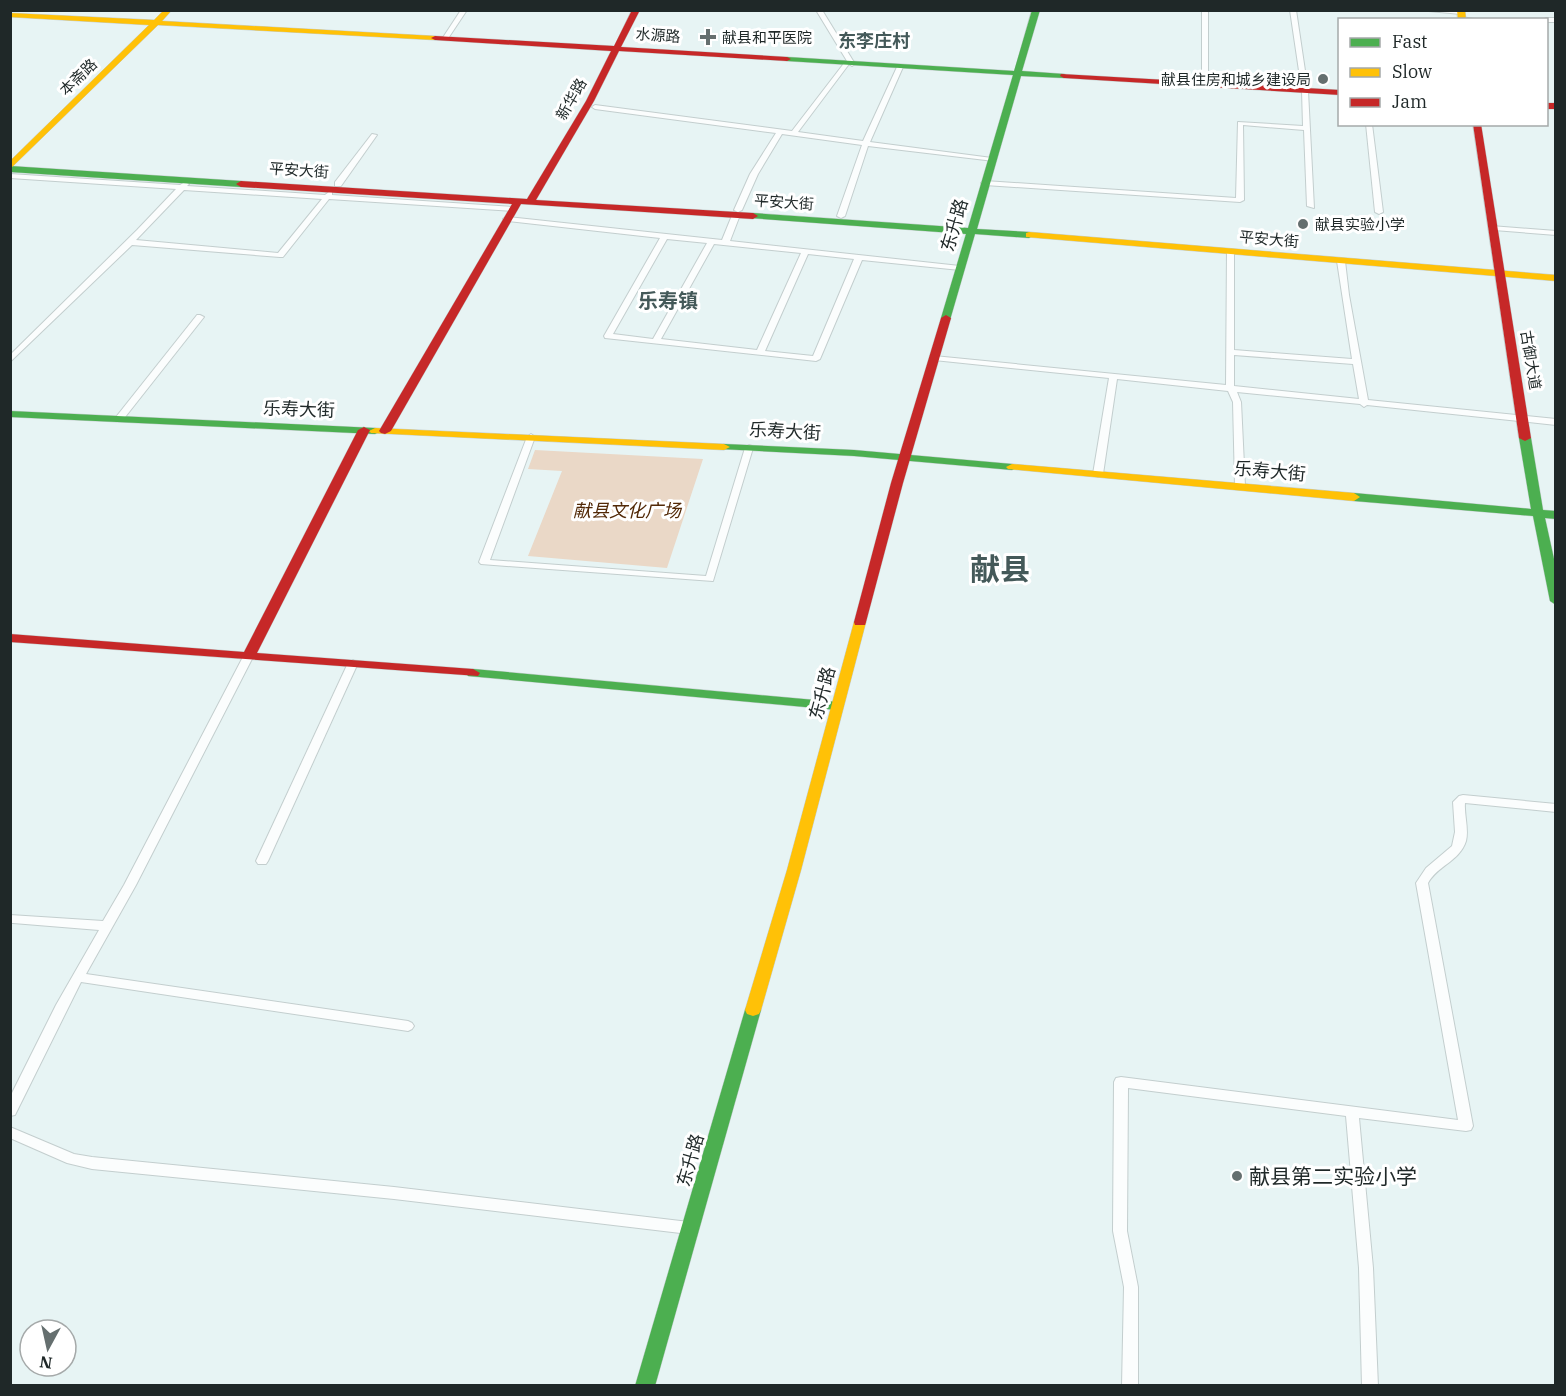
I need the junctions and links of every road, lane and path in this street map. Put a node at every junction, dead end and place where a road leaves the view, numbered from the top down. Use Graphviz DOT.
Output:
graph roads {
  1 [pos="170,10"];
  2 [pos="464,10"];
  3 [pos="636,10"];
  4 [pos="644,10"];
  5 [pos="819,10"];
  6 [pos="1036,10"];
  7 [pos="1205,10"];
  8 [pos="1293,10"];
  9 [pos="1420,10"];
  10 [pos="10,15"];
  11 [pos="1462,15"];
  12 [pos="158,21"];
  13 [pos="445,39"];
  14 [pos="621,50"];
  15 [pos="850,64"];
  16 [pos="900,67"];
  17 [pos="1017,74"];
  18 [pos="1205,85"];
  19 [pos="1305,91"];
  20 [pos="1338,93"];
  21 [pos="595,107"];
  22 [pos="1369,126"];
  23 [pos="1477,126"];
  24 [pos="1306,128"];
  25 [pos="780,132"];
  26 [pos="793,134"];
  27 [pos="374,135"];
  28 [pos="865,143"];
  29 [pos="992,160"];
  30 [pos="11,168"];
  31 [pos="186,183"];
  32 [pos="985,183"];
  33 [pos="332,190"];
  34 [pos="526,204"];
  35 [pos="1311,206"];
  36 [pos="737,212"];
  37 [pos="1379,212"];
  38 [pos="840,216"];
  39 [pos="972,228"];
  40 [pos="1494,228"];
  41 [pos="1556,233"];
  42 [pos="664,236"];
  43 [pos="712,241"];
  44 [pos="129,242"];
  45 [pos="725,243"];
  46 [pos="806,251"];
  47 [pos="1230,252"];
  48 [pos="859,257"];
  49 [pos="1341,261"];
  50 [pos="960,268"];
  51 [pos="1501,271"];
  52 [pos="1556,272"];
  53 [pos="1556,278"];
  54 [pos="200,317"];
  55 [pos="656,341"];
  56 [pos="1230,352"];
  57 [pos="760,353"];
  58 [pos="934,358"];
  59 [pos="10,360"];
  60 [pos="1358,362"];
  61 [pos="1113,378"];
  62 [pos="1232,390"];
  63 [pos="1364,404"];
  64 [pos="10,414"];
  65 [pos="119,419"];
  66 [pos="1523,419"];
  67 [pos="1556,422"];
  68 [pos="364,430"];
  69 [pos="385,431"];
  70 [pos="531,437"];
  71 [pos="749,448"];
  72 [pos="905,457"];
  73 [pos="1098,474"];
  74 [pos="1240,486"];
  75 [pos="1538,514"];
  76 [pos="1556,515"];
  77 [pos="1556,600"];
  78 [pos="10,638"];
  79 [pos="249,655"];
  80 [pos="353,663"];
  81 [pos="837,706"];
  82 [pos="1556,808"];
  83 [pos="262,861"];
  84 [pos="13,919"];
  85 [pos="107,926"];
  86 [pos="78,977"];
  87 [pos="408,1026"];
  88 [pos="10,1111"];
  89 [pos="1352,1112"];
  90 [pos="10,1132"];
  91 [pos="689,1228"];
  92 [pos="645,1386"];
  93 [pos="1130,1386"];
  94 [pos="1370,1386"];
  1 -- 12 [label="main road, 本斋路"];
  2 -- 13 [label="street"];
  3 -- 14 [label="main road, 新华路"];
  4 -- 14 [label="main road, 新华路"];
  5 -- 15 [label="street"];
  6 -- 17 [label="main road, 东升路"];
  7 -- 18 [label="street"];
  8 -- 19 [label="street"];
  9 -- 11 [label="street"];
  10 -- 12 [label="main road, 水源路"];
  12 -- 13 [label="main road, 水源路"];
  12 -- 30 [label="main road, 本斋路"];
  13 -- 14 [label="main road, 水源路"];
  14 -- 15 [label="main road, 水源路"];
  14 -- 21 [label="main road, 新华路"];
  14 -- 34 [label="main road, 新华路"];
  15 -- 16 [label="main road, 水源路"];
  15 -- 26 [label="street"];
  16 -- 17 [label="main road, 水源路"];
  16 -- 28 [label="street"];
  17 -- 18 [label="main road, 水源路"];
  17 -- 29 [label="main road, 东升路"];
  18 -- 19 [label="main road, 水源路"];
  19 -- 20 [label="main road, 水源路"];
  19 -- 24 [label="street"];
  21 -- 25 [label="street"];
  21 -- 34 [label="main road, 新华路"];
  22 -- 37 [label="street"];
  23 -- 40 [label="main road, 古御大道"];
  24 -- 32 [label="street"];
  24 -- 35 [label="street"];
  25 -- 26 [label="street"];
  25 -- 36 [label="street"];
  26 -- 28 [label="street"];
  27 -- 33 [label="street"];
  28 -- 29 [label="street"];
  28 -- 38 [label="street"];
  29 -- 32 [label="main road, 东升路"];
  30 -- 31 [label="main road, 平安大街"];
  30 -- 33 [label="main road, 平安大街"];
  31 -- 33 [label="main road, 平安大街"];
  31 -- 44 [label="street"];
  32 -- 39 [label="main road, 东升路"];
  33 -- 34 [label="main road, 平安大街"];
  33 -- 44 [label="street"];
  34 -- 36 [label="main road, 平安大街"];
  34 -- 42 [label="street"];
  34 -- 69 [label="main road"];
  36 -- 38 [label="main road, 平安大街"];
  36 -- 39 [label="main road, 平安大街"];
  36 -- 45 [label="street"];
  38 -- 39 [label="main road, 平安大街"];
  39 -- 47 [label="main road, 平安大街"];
  39 -- 50 [label="main road, 东升路"];
  39 -- 51 [label="main road, 平安大街"];
  40 -- 41 [label="street"];
  40 -- 51 [label="main road, 古御大道"];
  42 -- 43 [label="street"];
  42 -- 55 [label="street"];
  43 -- 45 [label="street"];
  43 -- 55 [label="street"];
  44 -- 59 [label="street"];
  45 -- 46 [label="street"];
  46 -- 48 [label="street"];
  46 -- 57 [label="street"];
  47 -- 49 [label="main road, 平安大街"];
  47 -- 56 [label="street"];
  48 -- 50 [label="street"];
  48 -- 57 [label="street"];
  49 -- 51 [label="main road, 平安大街"];
  49 -- 60 [label="street"];
  50 -- 58 [label="main road, 东升路"];
  51 -- 52 [label="main road, 平安大街"];
  51 -- 53 [label="main road, 平安大街"];
  51 -- 66 [label="main road, 古御大道"];
  54 -- 65 [label="street"];
  55 -- 57 [label="street"];
  56 -- 60 [label="street"];
  56 -- 62 [label="street"];
  58 -- 61 [label="street"];
  58 -- 72 [label="main road, 东升路"];
  60 -- 63 [label="street"];
  61 -- 62 [label="street"];
  61 -- 73 [label="street"];
  62 -- 63 [label="street"];
  62 -- 74 [label="street"];
  63 -- 66 [label="street"];
  64 -- 65 [label="main road, 乐寿大街"];
  65 -- 68 [label="main road, 乐寿大街"];
  66 -- 67 [label="street"];
  66 -- 75 [label="main road, 古御大道"];
  68 -- 69 [label="main road, 乐寿大街"];
  68 -- 79 [label="main road"];
  69 -- 70 [label="main road, 乐寿大街"];
  70 -- 71 [label="main road, 乐寿大街"];
  70 -- 71 [label="street"];
  71 -- 72 [label="main road, 乐寿大街"];
  72 -- 73 [label="main road, 乐寿大街"];
  72 -- 81 [label="main road, 东升路"];
  73 -- 74 [label="main road, 乐寿大街"];
  74 -- 75 [label="main road, 乐寿大街"];
  75 -- 76 [label="main road, 乐寿大街"];
  75 -- 77 [label="main road, 古御大道"];
  78 -- 79 [label="main road"];
  79 -- 80 [label="main road"];
  79 -- 85 [label="street"];
  80 -- 81 [label="main road"];
  80 -- 83 [label="street"];
  81 -- 91 [label="main road, 东升路"];
  82 -- 89 [label="street"];
  84 -- 85 [label="street"];
  85 -- 86 [label="street"];
  86 -- 87 [label="street"];
  86 -- 88 [label="street"];
  89 -- 93 [label="street"];
  89 -- 94 [label="street"];
  90 -- 91 [label="street"];
  91 -- 92 [label="main road, 东升路"];
}
